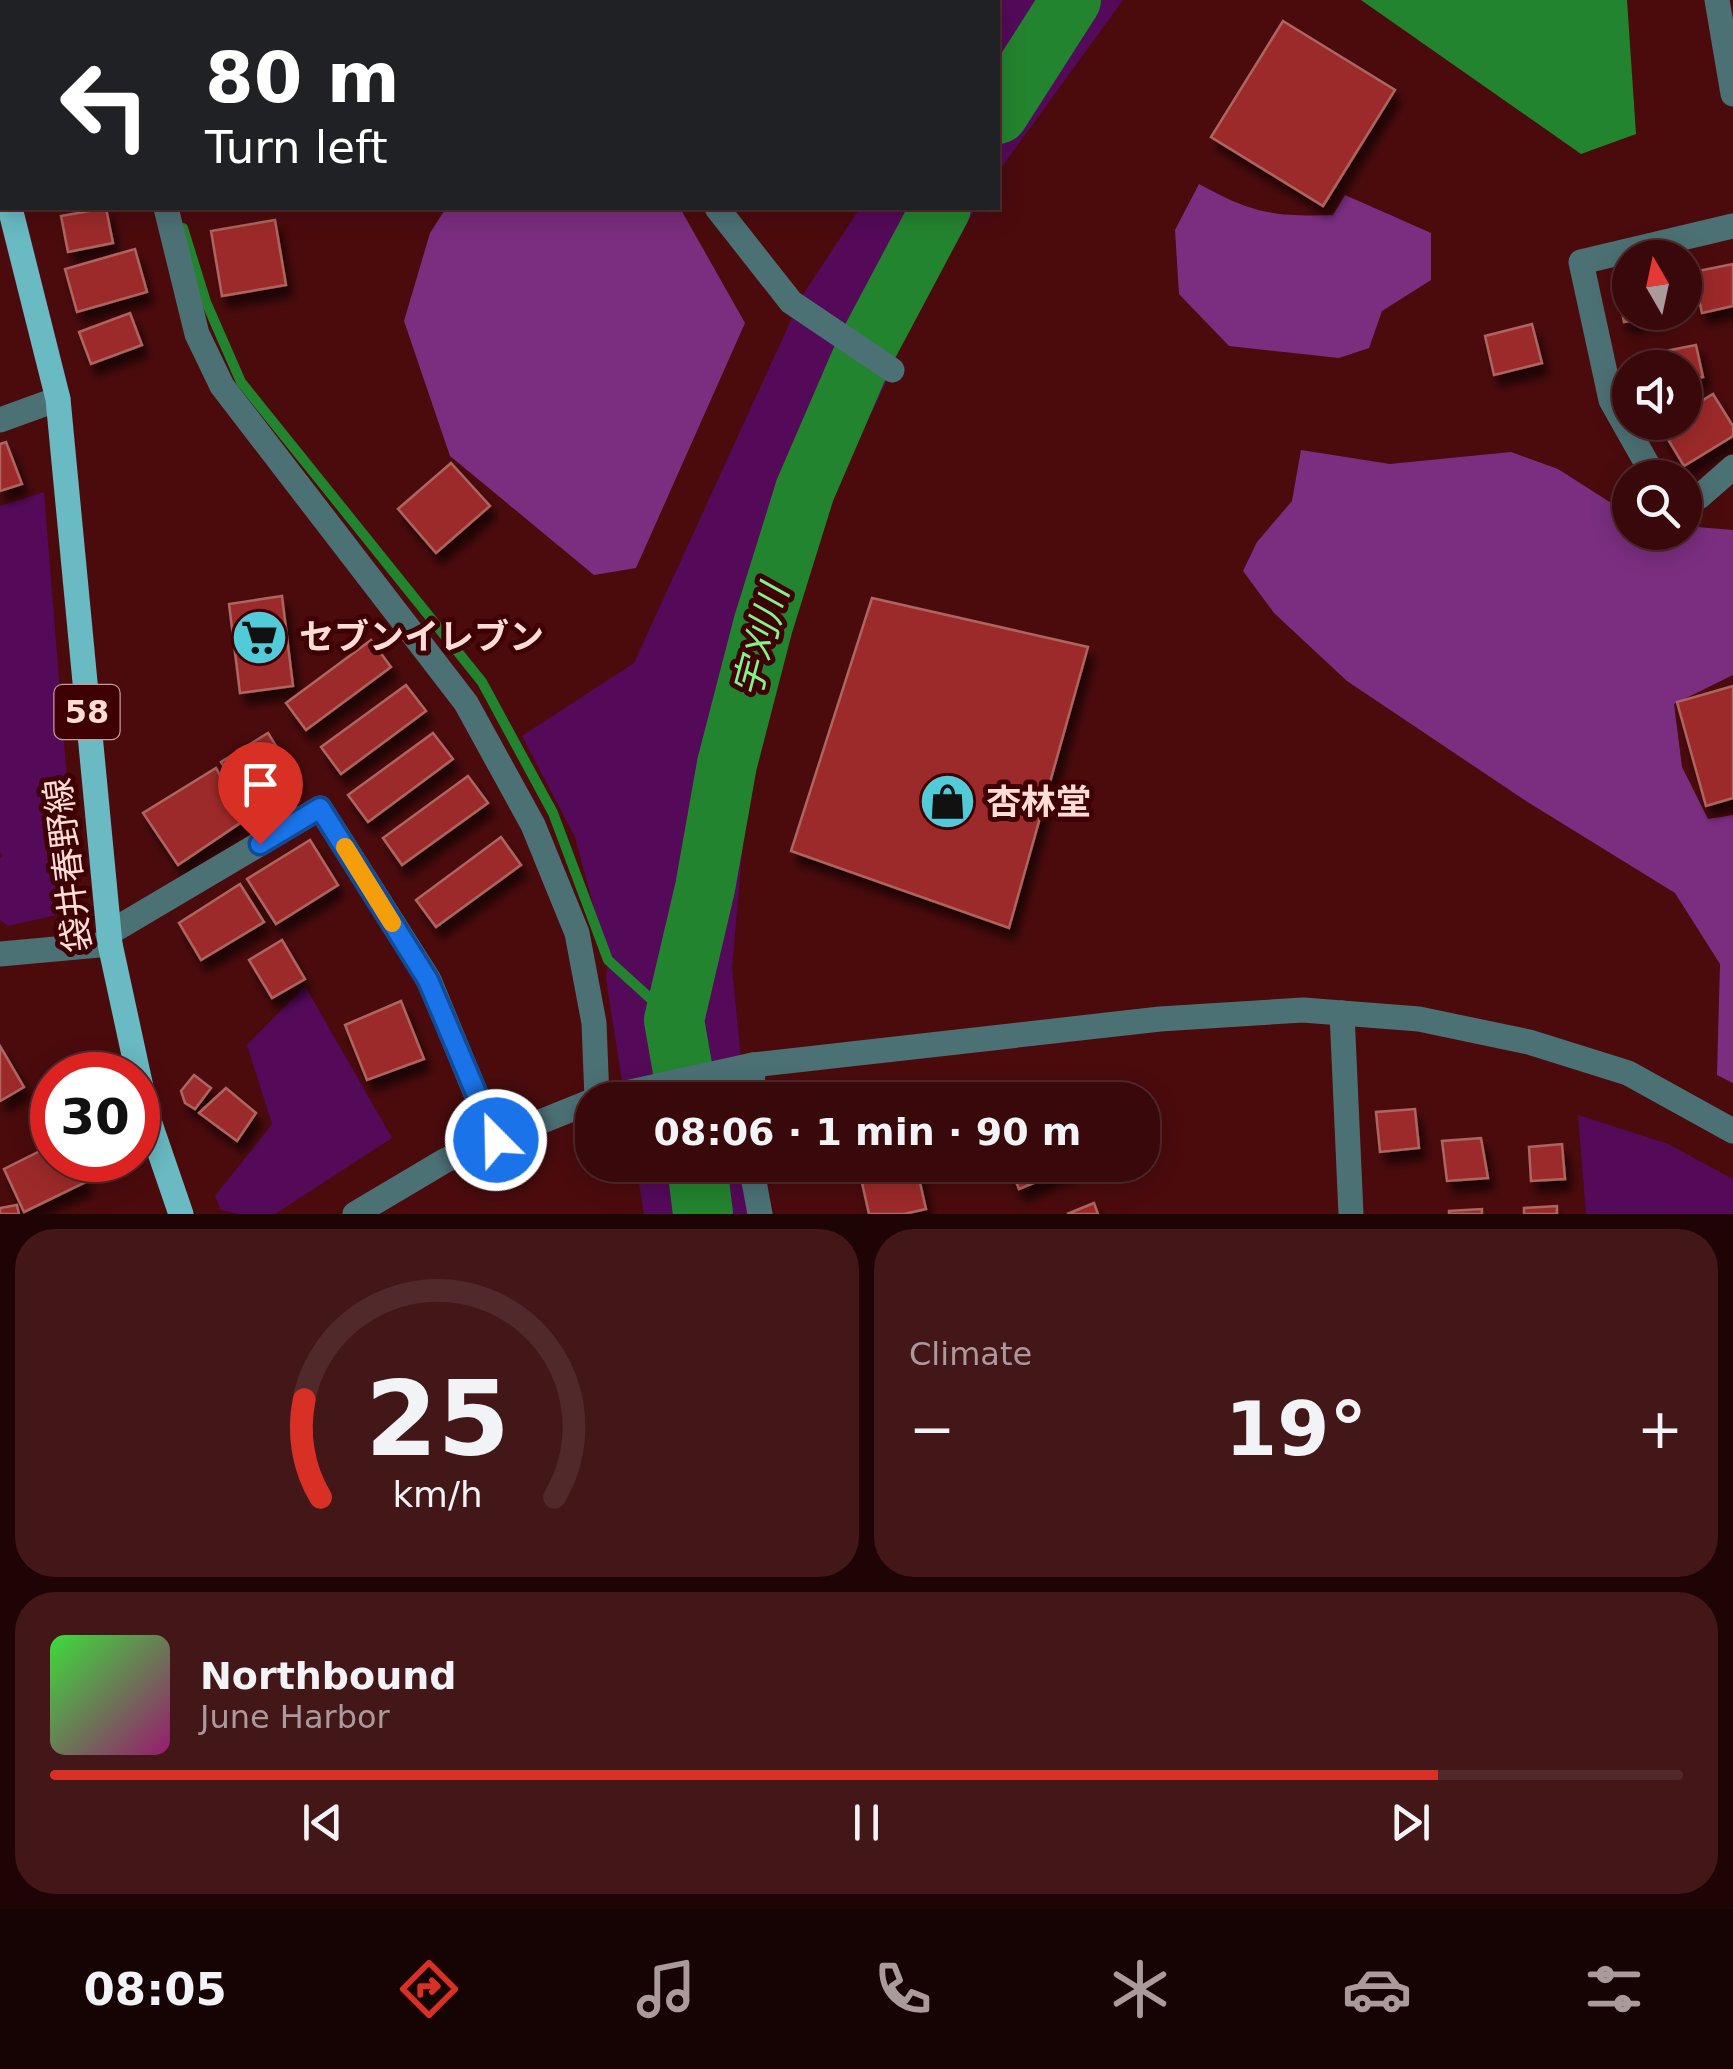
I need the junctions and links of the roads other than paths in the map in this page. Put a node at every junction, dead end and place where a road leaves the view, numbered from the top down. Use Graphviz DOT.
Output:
graph roads {
  1 [pos="1717,0"];
  2 [pos="1733,94"];
  3 [pos="11,210"];
  4 [pos="166,210"];
  5 [pos="719,210"];
  6 [pos="1733,226"];
  7 [pos="892,370"];
  8 [pos="58,399"];
  9 [pos="0,420"];
  10 [pos="1645,460"];
  11 [pos="1733,467"];
  12 [pos="1702,494"];
  13 [pos="110,938"];
  14 [pos="0,954"];
  15 [pos="1342,1013"];
  16 [pos="753,1065"];
  17 [pos="595,1082"];
  18 [pos="676,1082"];
  19 [pos="753,1082"];
  20 [pos="575,1108"];
  21 [pos="1733,1131"];
  22 [pos="496,1140"];
  23 [pos="755,1182"];
  24 [pos="180,1214"];
  25 [pos="355,1214"];
  26 [pos="760,1214"];
  27 [pos="1351,1214"];
  1 -- 2 [label="street"];
  3 -- 8 [label="main road, 袋井春野線 / 58"];
  4 -- 17 [label="street"];
  5 -- 7 [label="street"];
  6 -- 10 [label="street"];
  8 -- 9 [label="street"];
  8 -- 13 [label="main road, 袋井春野線 / 58"];
  11 -- 12 [label="street"];
  13 -- 14 [label="street"];
  13 -- 22 [label="street"];
  13 -- 24 [label="main road, 袋井春野線 / 58"];
  15 -- 16 [label="street"];
  15 -- 21 [label="street"];
  15 -- 27 [label="street"];
  16 -- 18 [label="street"];
  16 -- 19 [label="street"];
  20 -- 22 [label="street"];
  22 -- 25 [label="street"];
  23 -- 26 [label="street"];
}
